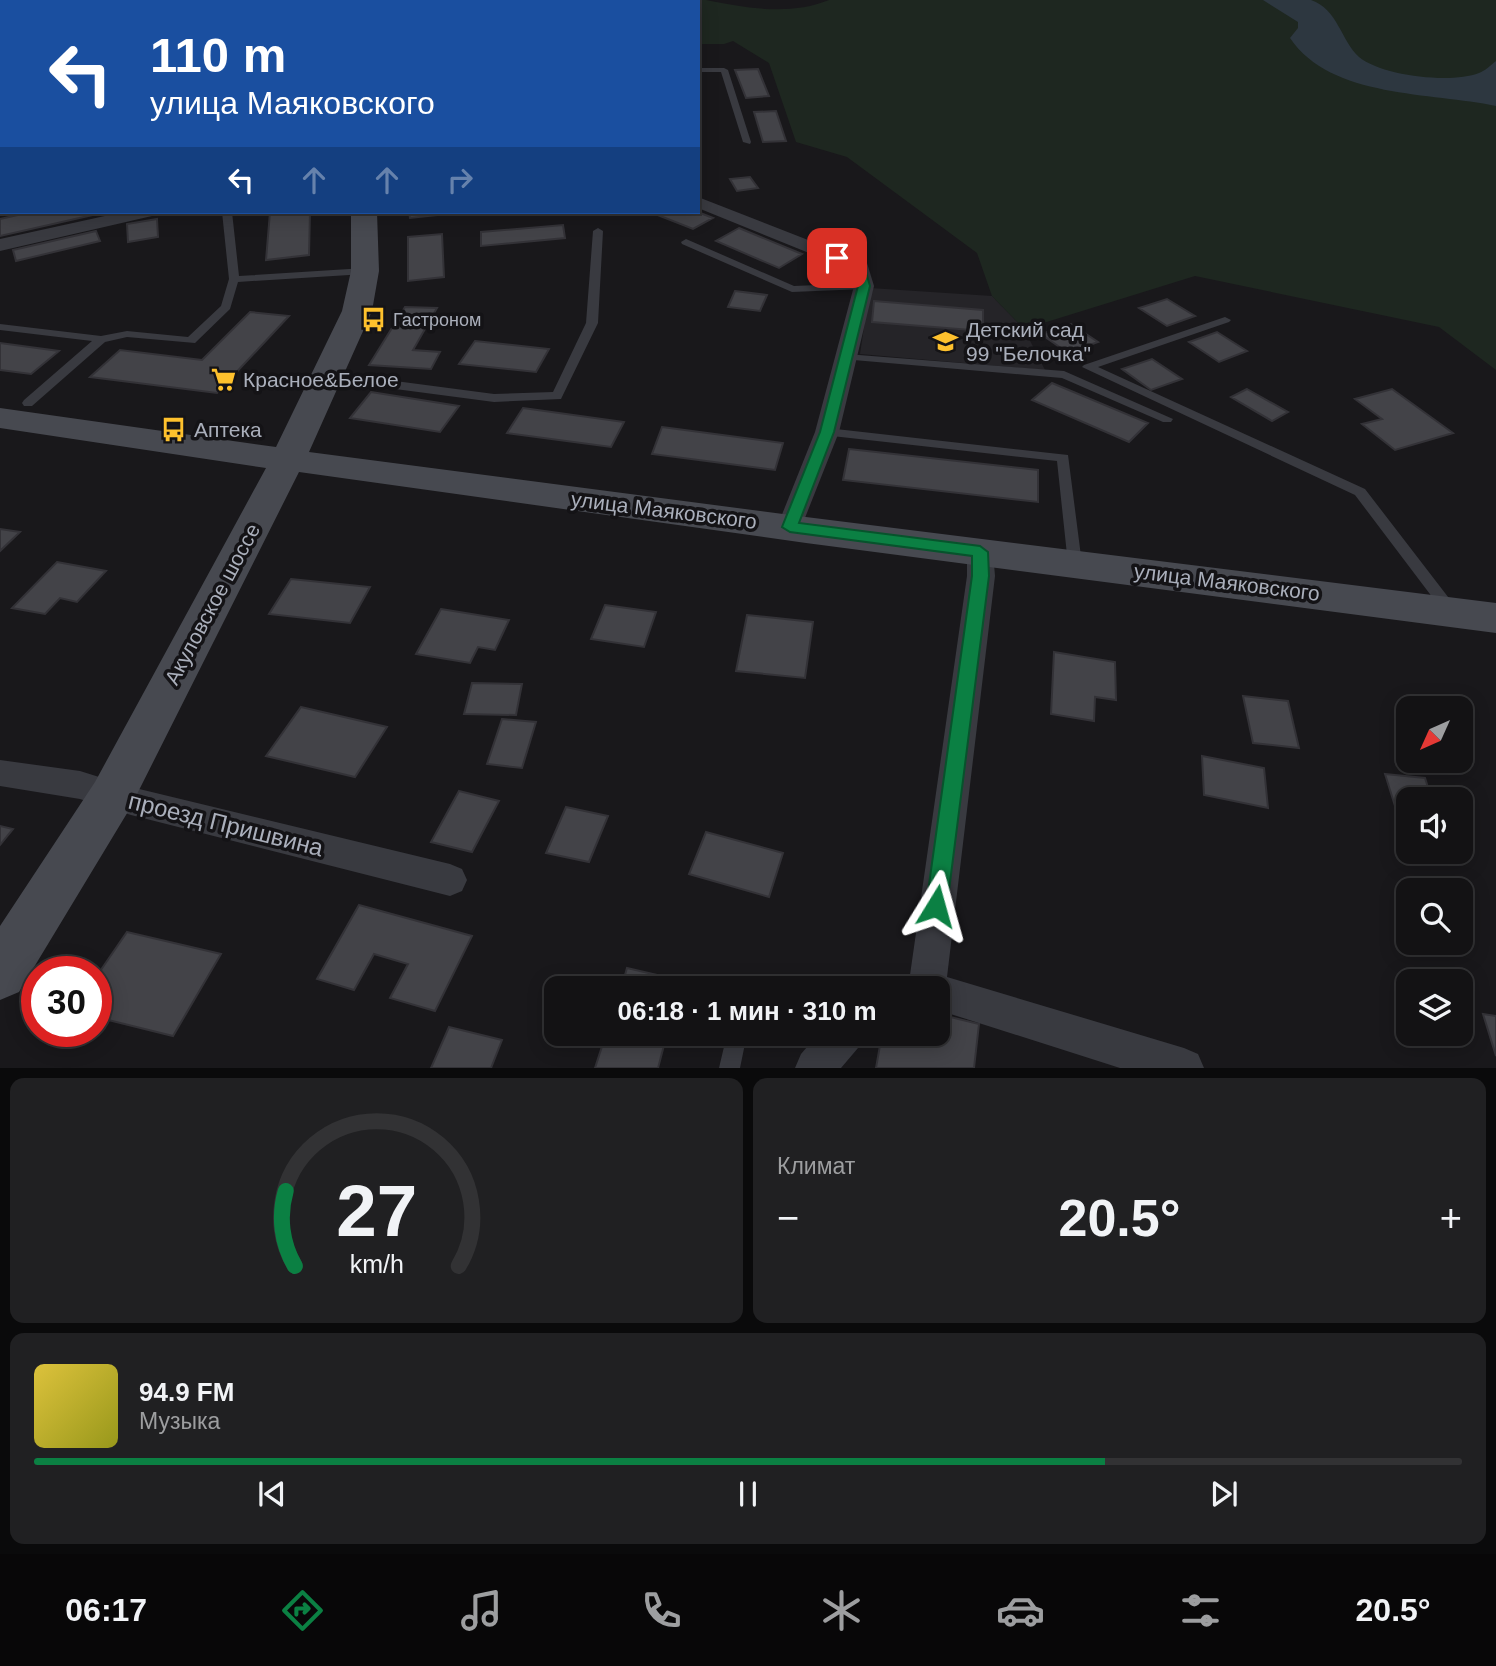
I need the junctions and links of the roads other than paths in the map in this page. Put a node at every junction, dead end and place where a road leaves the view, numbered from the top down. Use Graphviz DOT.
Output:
graph roads {
  1 [pos="700,70"];
  2 [pos="747,142"];
  3 [pos="700,203"];
  4 [pos="137,214"];
  5 [pos="227,214"];
  6 [pos="363,214"];
  7 [pos="598,231"];
  8 [pos="686,242"];
  9 [pos="0,245"];
  10 [pos="365,271"];
  11 [pos="234,279"];
  12 [pos="864,286"];
  13 [pos="1225,320"];
  14 [pos="0,327"];
  15 [pos="101,339"];
  16 [pos="846,357"];
  17 [pos="327,376"];
  18 [pos="14,411"];
  19 [pos="1167,419"];
  20 [pos="827,432"];
  21 [pos="287,461"];
  22 [pos="790,527"];
  23 [pos="980,552"];
  24 [pos="1074,564"];
  25 [pos="1451,611"];
  26 [pos="1496,618"];
  27 [pos="0,773"];
  28 [pos="112,796"];
  29 [pos="450,880"];
  30 [pos="0,974"];
  31 [pos="928,976"];
  32 [pos="950,996"];
  33 [pos="734,1046"];
  34 [pos="834,1046"];
  35 [pos="729,1068"];
  36 [pos="815,1068"];
  37 [pos="1185,1068"];
  1 -- 2 [label="lane"];
  3 -- 12 [label="street"];
  4 -- 9 [label="street"];
  5 -- 11 [label="lane"];
  6 -- 10 [label="street, Акуловское шоссе"];
  7 -- 17 [label="lane"];
  8 -- 12 [label="lane"];
  10 -- 11 [label="lane"];
  10 -- 17 [label="street, Акуловское шоссе"];
  11 -- 15 [label="lane"];
  12 -- 16 [label="street"];
  13 -- 25 [label="lane"];
  14 -- 15 [label="lane"];
  15 -- 18 [label="lane"];
  16 -- 19 [label="lane"];
  16 -- 20 [label="street"];
  17 -- 21 [label="street, Акуловское шоссе"];
  18 -- 21 [label="street, улица Маяковского"];
  20 -- 22 [label="street"];
  20 -- 24 [label="lane"];
  21 -- 22 [label="street, улица Маяковского"];
  21 -- 28 [label="street, Акуловское шоссе"];
  22 -- 23 [label="street, улица Маяковского"];
  23 -- 24 [label="street, улица Маяковского"];
  23 -- 31 [label="street"];
  24 -- 25 [label="street, улица Маяковского"];
  25 -- 26 [label="street, улица Маяковского"];
  27 -- 28 [label="street, проезд Пришвина"];
  28 -- 29 [label="street, проезд Пришвина"];
  28 -- 30 [label="street, Акуловское шоссе"];
  32 -- 37 [label="street"];
  33 -- 35 [label="lane"];
  34 -- 36 [label="street"];
}
